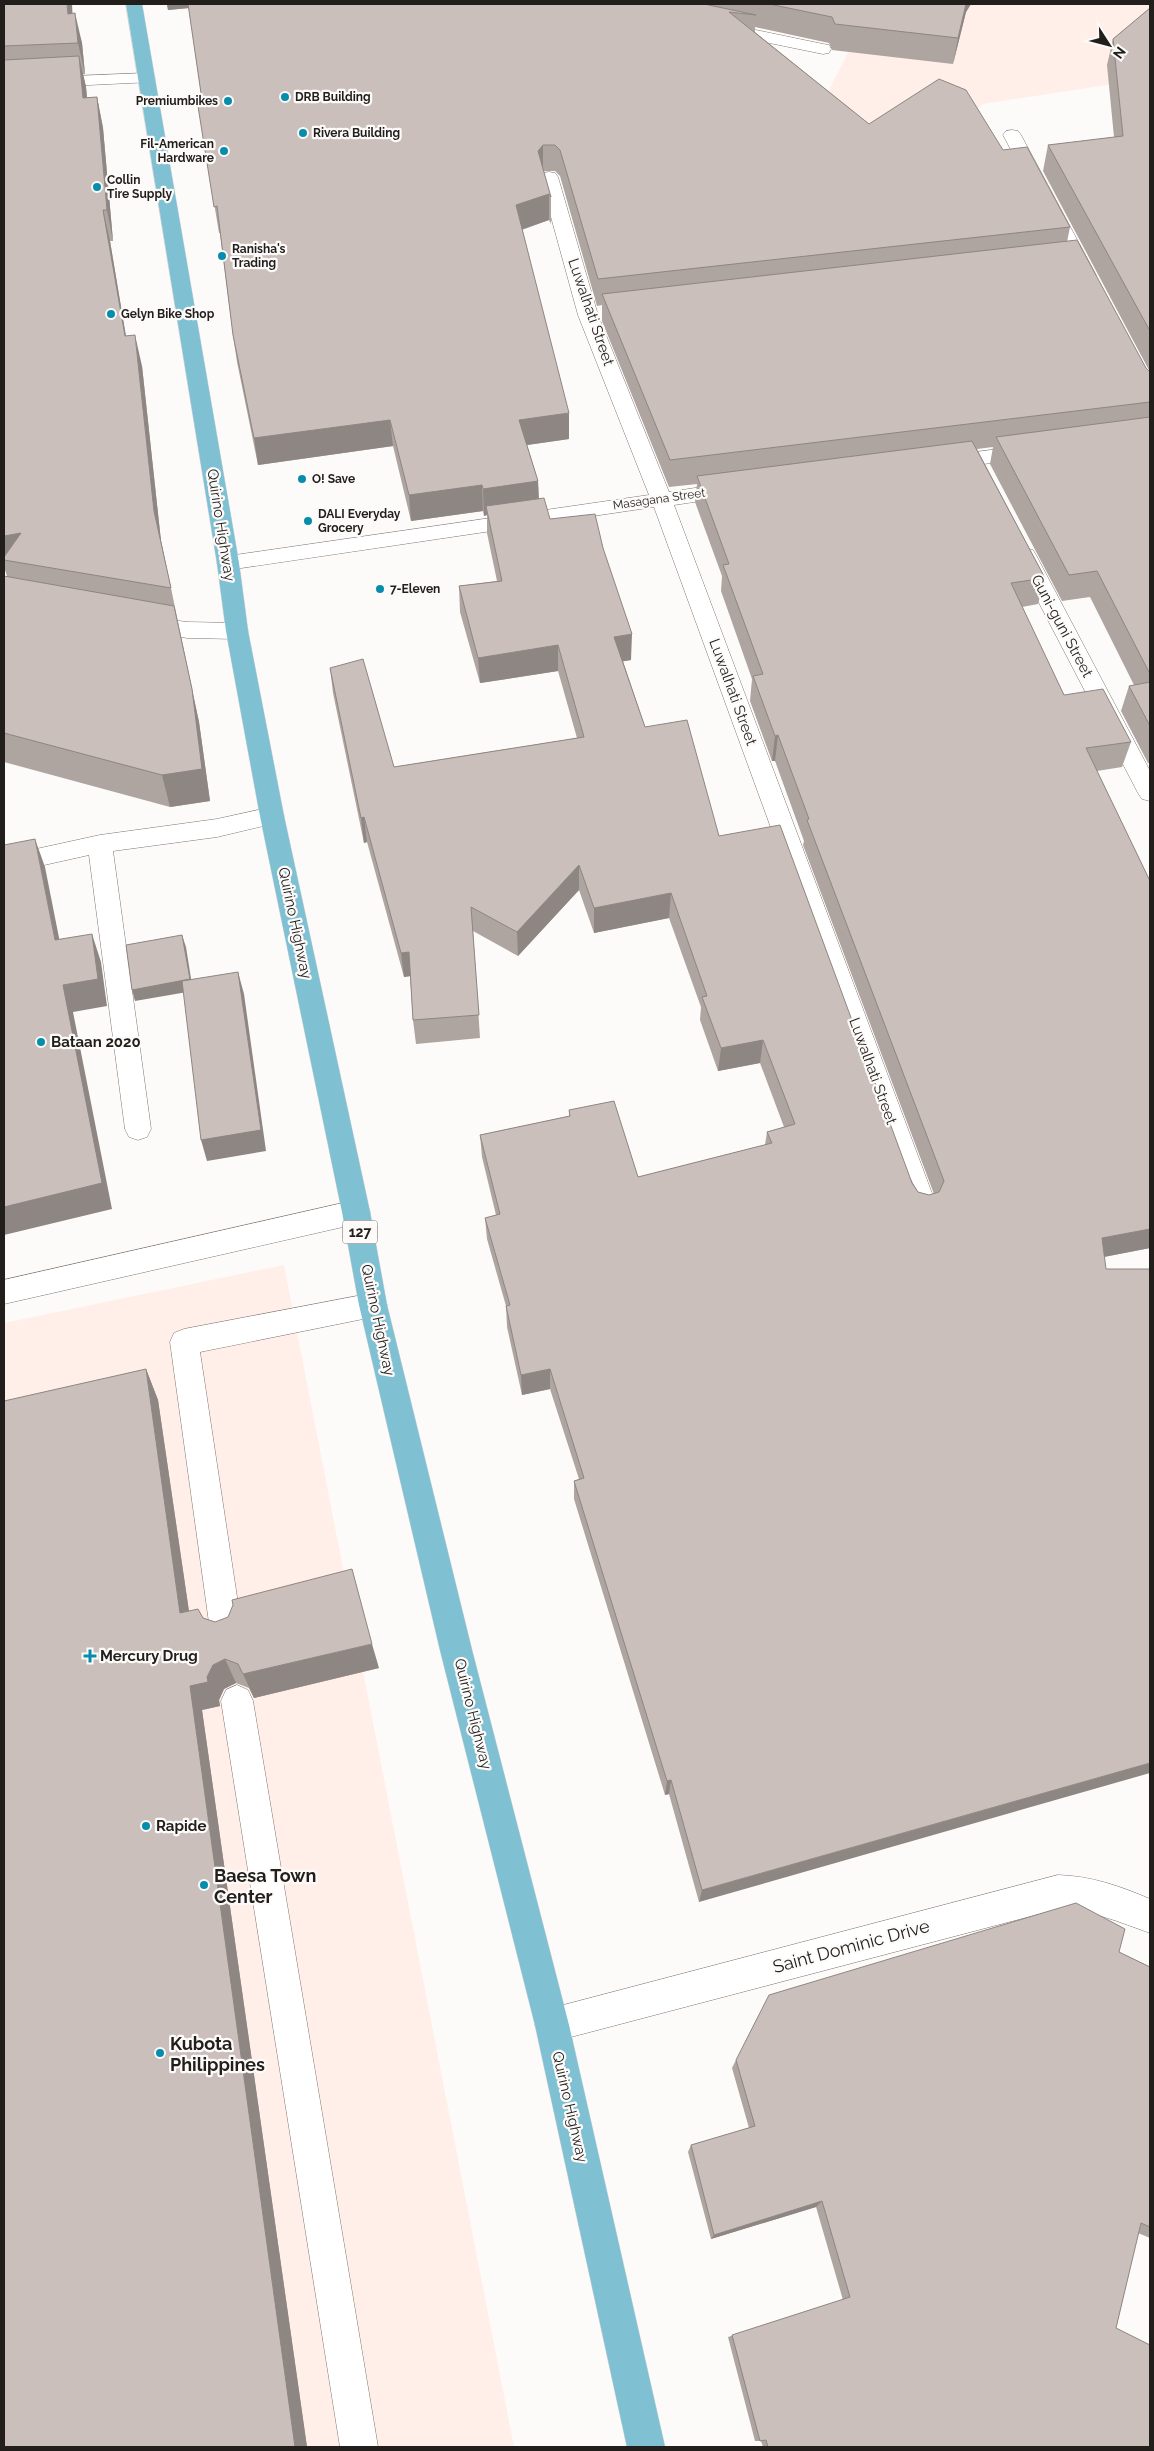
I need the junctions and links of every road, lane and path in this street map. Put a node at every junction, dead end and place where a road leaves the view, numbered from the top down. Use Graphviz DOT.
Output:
graph roads {
  1 [pos="134,4"];
  2 [pos="703,24"];
  3 [pos="823,49"];
  4 [pos="146,78"];
  5 [pos="4,84"];
  6 [pos="1012,135"];
  7 [pos="549,177"];
  8 [pos="1078,259"];
  9 [pos="1058,261"];
  10 [pos="1096,292"];
  11 [pos="1053,448"];
  12 [pos="926,465"];
  13 [pos="749,487"];
  14 [pos="661,498"];
  15 [pos="1016,538"];
  16 [pos="228,563"];
  17 [pos="124,620"];
  18 [pos="237,630"];
  19 [pos="1150,792"];
  20 [pos="272,816"];
  21 [pos="100,844"];
  22 [pos="4,865"];
  23 [pos="138,1129"];
  24 [pos="922,1204"];
  25 [pos="356,1212"];
  26 [pos="4,1292"];
  27 [pos="373,1305"];
  28 [pos="226,1630"];
  29 [pos="237,1702"];
  30 [pos="1150,1916"];
  31 [pos="552,2025"];
  32 [pos="359,2447"];
  33 [pos="646,2447"];
  1 -- 4 [label="main road, Quirino Highway / 127"];
  2 -- 3 [label="street"];
  4 -- 5 [label="street"];
  4 -- 16 [label="main road, Quirino Highway / 127"];
  6 -- 8 [label="street"];
  7 -- 14 [label="street, Luwalhati Street"];
  8 -- 9 [label="street"];
  8 -- 10 [label="street"];
  11 -- 12 [label="street"];
  13 -- 14 [label="street, Masagana Street"];
  14 -- 16 [label="street, Masagana Street"];
  14 -- 24 [label="street, Luwalhati Street"];
  15 -- 19 [label="street, Guni-guni Street"];
  16 -- 18 [label="main road, Quirino Highway / 127"];
  17 -- 18 [label="street"];
  18 -- 20 [label="main road, Quirino Highway / 127"];
  20 -- 21 [label="street"];
  20 -- 25 [label="main road, Quirino Highway / 127"];
  21 -- 22 [label="street"];
  21 -- 23 [label="street"];
  25 -- 26 [label="street"];
  25 -- 27 [label="main road, Quirino Highway / 127"];
  27 -- 28 [label="street"];
  27 -- 31 [label="main road, Quirino Highway / 127"];
  29 -- 32 [label="street"];
  30 -- 31 [label="street, Saint Dominic Drive"];
  31 -- 33 [label="main road, Quirino Highway / 127"];
}
